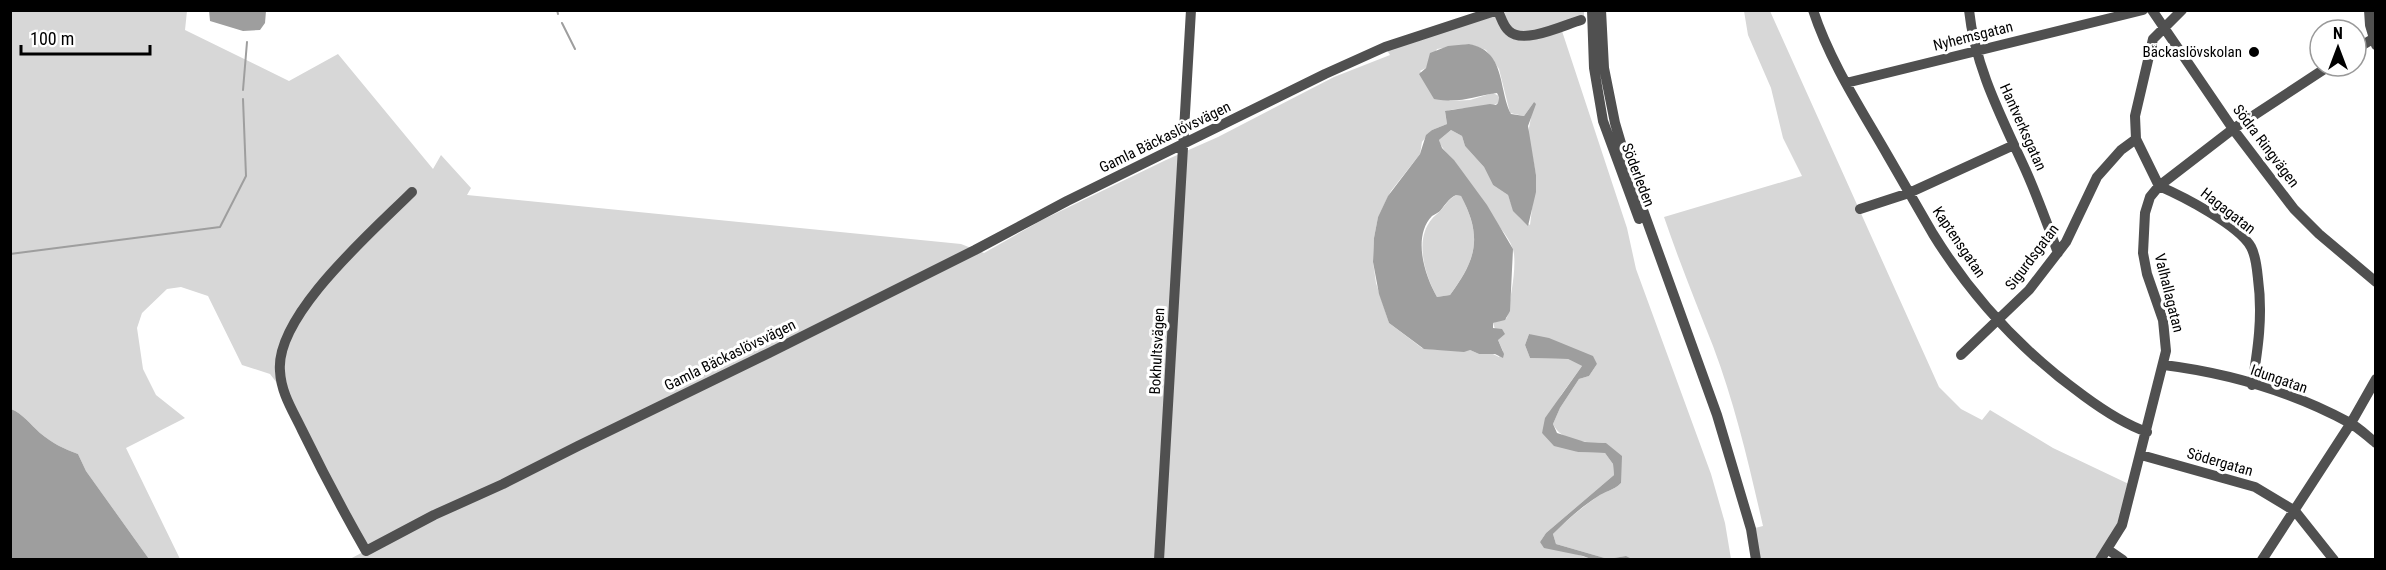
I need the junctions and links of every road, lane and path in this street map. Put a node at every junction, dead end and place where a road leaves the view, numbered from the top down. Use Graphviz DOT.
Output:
graph roads {
  1 [pos="1191,10"];
  2 [pos="1498,10"];
  3 [pos="1592,10"];
  4 [pos="1601,10"];
  5 [pos="1814,10"];
  6 [pos="1969,10"];
  7 [pos="2143,10"];
  8 [pos="2152,10"];
  9 [pos="2182,10"];
  10 [pos="2369,10"];
  11 [pos="1581,20"];
  12 [pos="2163,28"];
  13 [pos="2375,40"];
  14 [pos="1977,50"];
  15 [pos="2311,78"];
  16 [pos="1846,83"];
  17 [pos="2233,129"];
  18 [pos="2136,139"];
  19 [pos="1184,145"];
  20 [pos="2014,145"];
  21 [pos="2159,186"];
  22 [pos="412,192"];
  23 [pos="1909,193"];
  24 [pos="1860,209"];
  25 [pos="2058,254"];
  26 [pos="2376,282"];
  27 [pos="1997,320"];
  28 [pos="1689,341"];
  29 [pos="1960,356"];
  30 [pos="2164,365"];
  31 [pos="2376,379"];
  32 [pos="2252,385"];
  33 [pos="2351,423"];
  34 [pos="2147,432"];
  35 [pos="2376,443"];
  36 [pos="2141,455"];
  37 [pos="2295,511"];
  38 [pos="2107,549"];
  39 [pos="1159,560"];
  40 [pos="1756,560"];
  41 [pos="2100,560"];
  42 [pos="2123,560"];
  43 [pos="2262,560"];
  44 [pos="2334,560"];
  1 -- 19 [label="street, Bokhultsvägen"];
  2 -- 11 [label="street"];
  2 -- 19 [label="street, Gamla Bäckaslövsvägen"];
  3 -- 28 [label="street, Söderleden"];
  4 -- 28 [label="street, Söderleden"];
  5 -- 16 [label="street, Kaptensgatan"];
  6 -- 14 [label="street, Hantverksgatan"];
  7 -- 14 [label="street, Nyhemsgatan"];
  8 -- 12 [label="street, Södra Ringvägen"];
  9 -- 12 [label="street"];
  10 -- 13 [label="street"];
  12 -- 17 [label="street, Södra Ringvägen"];
  12 -- 18 [label="street"];
  14 -- 16 [label="street, Nyhemsgatan"];
  14 -- 20 [label="street, Hantverksgatan"];
  15 -- 17 [label="street"];
  16 -- 23 [label="street, Kaptensgatan"];
  17 -- 21 [label="street"];
  17 -- 26 [label="street, Södra Ringvägen"];
  18 -- 21 [label="street"];
  18 -- 25 [label="street, Sigurdsgatan"];
  19 -- 22 [label="street, Gamla Bäckaslövsvägen"];
  19 -- 39 [label="street, Bokhultsvägen"];
  20 -- 23 [label="street"];
  20 -- 25 [label="street, Hantverksgatan"];
  21 -- 30 [label="street, Valhallagatan"];
  21 -- 32 [label="street, Hagagatan"];
  23 -- 24 [label="street"];
  23 -- 27 [label="street, Kaptensgatan"];
  25 -- 27 [label="street, Sigurdsgatan"];
  27 -- 29 [label="street, Sigurdsgatan"];
  27 -- 34 [label="street, Kaptensgatan"];
  28 -- 40 [label="street, Söderleden"];
  30 -- 32 [label="street, Idungatan"];
  30 -- 34 [label="street, Valhallagatan"];
  31 -- 33 [label="street"];
  32 -- 33 [label="street, Idungatan"];
  33 -- 35 [label="street, Idungatan"];
  33 -- 37 [label="street"];
  34 -- 36 [label="street, Valhallagatan"];
  36 -- 37 [label="street, Södergatan"];
  36 -- 38 [label="street, Valhallagatan"];
  37 -- 43 [label="street"];
  37 -- 44 [label="street, Södergatan"];
  38 -- 41 [label="street, Valhallagatan"];
  38 -- 42 [label="street"];
}
